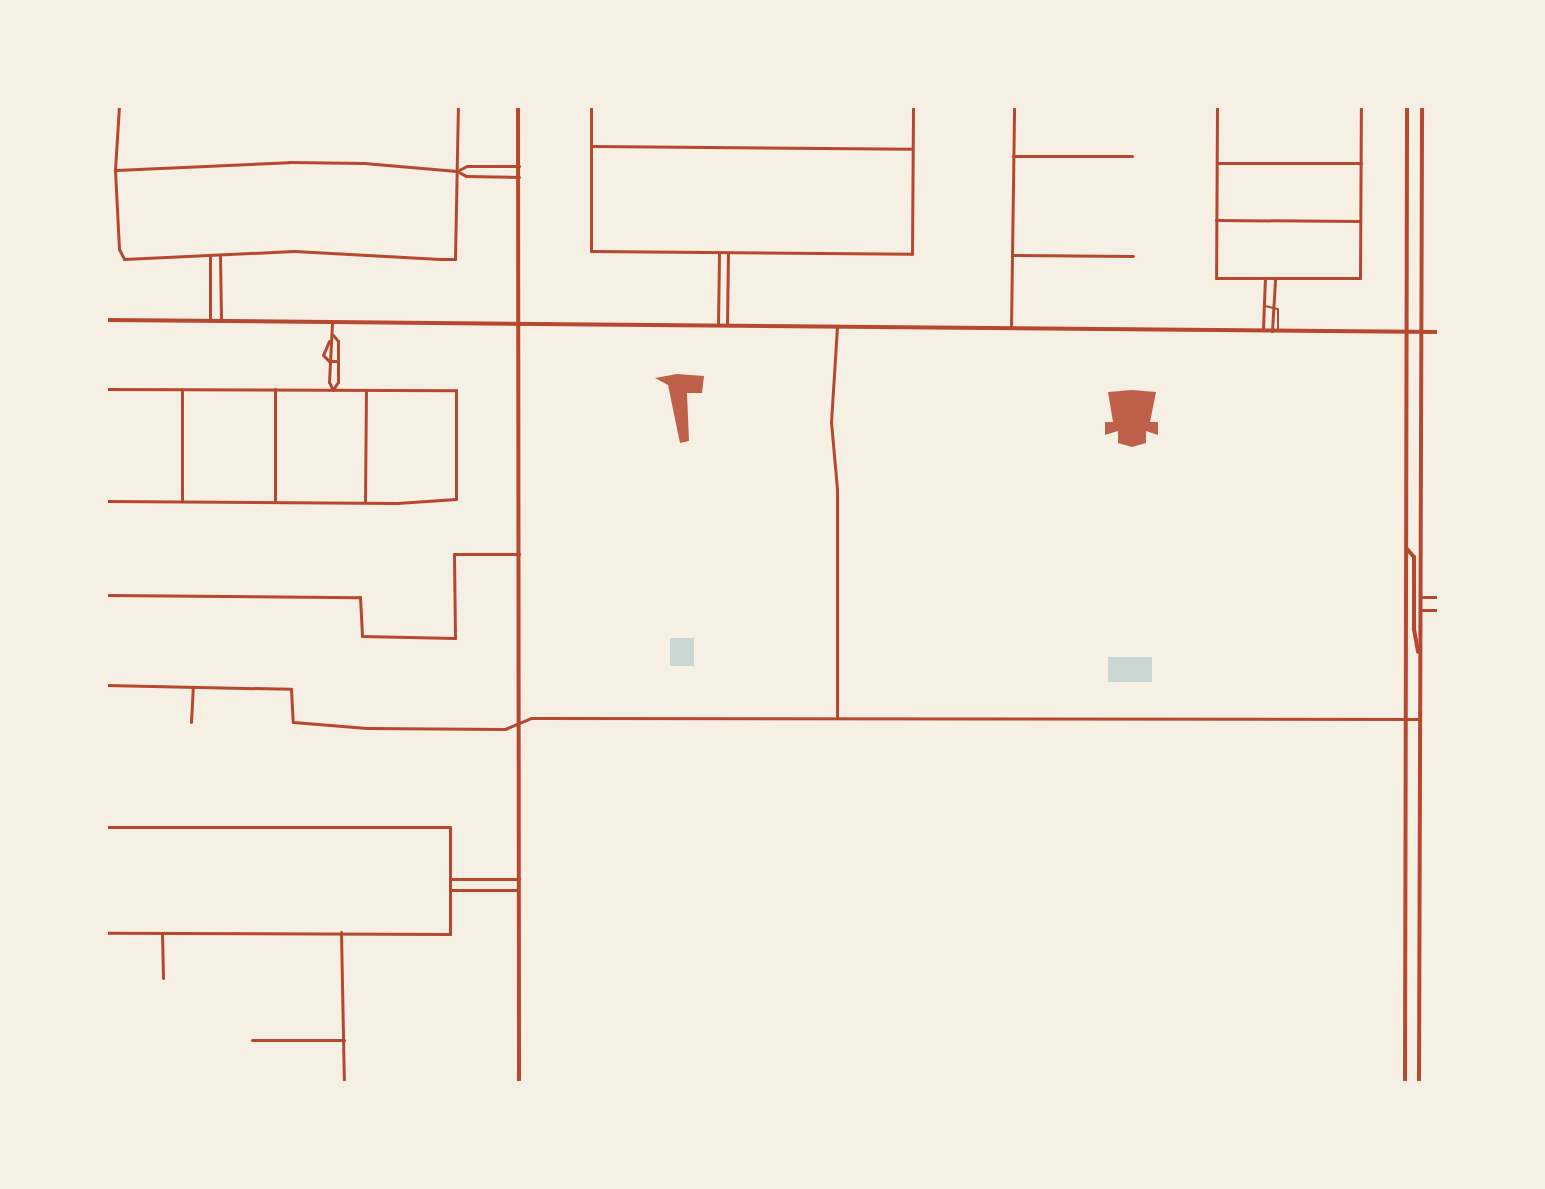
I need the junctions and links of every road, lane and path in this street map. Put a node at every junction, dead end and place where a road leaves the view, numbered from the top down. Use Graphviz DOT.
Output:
graph roads {
  1 [pos="119,106"];
  2 [pos="458,106"];
  3 [pos="518,106"];
  4 [pos="591,106"];
  5 [pos="913,106"];
  6 [pos="1014,106"];
  7 [pos="1217,106"];
  8 [pos="1361,106"];
  9 [pos="1407,106"];
  10 [pos="1422,106"];
  11 [pos="591,146"];
  12 [pos="912,149"];
  13 [pos="1013,156"];
  14 [pos="1132,156"];
  15 [pos="1217,163"];
  16 [pos="1361,163"];
  17 [pos="519,166"];
  18 [pos="115,170"];
  19 [pos="457,171"];
  20 [pos="519,177"];
  21 [pos="1216,220"];
  22 [pos="1360,221"];
  23 [pos="719,253"];
  24 [pos="728,253"];
  25 [pos="210,255"];
  26 [pos="220,255"];
  27 [pos="1013,255"];
  28 [pos="1133,256"];
  29 [pos="1265,278"];
  30 [pos="1275,278"];
  31 [pos="1265,306"];
  32 [pos="1274,306"];
  33 [pos="106,320"];
  34 [pos="210,321"];
  35 [pos="221,321"];
  36 [pos="332,322"];
  37 [pos="519,323"];
  38 [pos="718,325"];
  39 [pos="727,325"];
  40 [pos="837,326"];
  41 [pos="1011,328"];
  42 [pos="1263,331"];
  43 [pos="1275,331"];
  44 [pos="1407,332"];
  45 [pos="1421,332"];
  46 [pos="1439,332"];
  47 [pos="333,335"];
  48 [pos="329,361"];
  49 [pos="338,361"];
  50 [pos="106,389"];
  51 [pos="182,389"];
  52 [pos="275,389"];
  53 [pos="333,390"];
  54 [pos="366,390"];
  55 [pos="106,501"];
  56 [pos="182,501"];
  57 [pos="275,502"];
  58 [pos="365,503"];
  59 [pos="1407,549"];
  60 [pos="519,554"];
  61 [pos="106,595"];
  62 [pos="1421,597"];
  63 [pos="1439,597"];
  64 [pos="1421,610"];
  65 [pos="1439,610"];
  66 [pos="1420,662"];
  67 [pos="106,685"];
  68 [pos="193,687"];
  69 [pos="837,718"];
  70 [pos="1406,719"];
  71 [pos="1420,719"];
  72 [pos="191,722"];
  73 [pos="519,723"];
  74 [pos="106,827"];
  75 [pos="450,879"];
  76 [pos="519,879"];
  77 [pos="450,890"];
  78 [pos="519,890"];
  79 [pos="341,932"];
  80 [pos="106,933"];
  81 [pos="162,933"];
  82 [pos="163,978"];
  83 [pos="1405,1013"];
  84 [pos="1419,1013"];
  85 [pos="252,1040"];
  86 [pos="344,1040"];
  87 [pos="344,1083"];
  88 [pos="519,1083"];
  89 [pos="1405,1083"];
  90 [pos="1419,1083"];
  1 -- 18 [label="street"];
  2 -- 19 [label="street"];
  3 -- 17 [label="street"];
  4 -- 11 [label="street"];
  5 -- 12 [label="street"];
  6 -- 13 [label="street"];
  7 -- 15 [label="street"];
  8 -- 16 [label="street"];
  9 -- 44 [label="street"];
  10 -- 45 [label="street"];
  11 -- 12 [label="street"];
  11 -- 23 [label="street"];
  12 -- 24 [label="street"];
  13 -- 14 [label="street"];
  13 -- 27 [label="street"];
  15 -- 16 [label="street"];
  15 -- 21 [label="street"];
  16 -- 22 [label="street"];
  17 -- 19 [label="street"];
  17 -- 20 [label="street"];
  18 -- 19 [label="street"];
  18 -- 25 [label="street"];
  19 -- 20 [label="street"];
  19 -- 26 [label="street"];
  20 -- 37 [label="street"];
  21 -- 22 [label="street"];
  21 -- 29 [label="street"];
  22 -- 30 [label="street"];
  23 -- 24 [label="street"];
  23 -- 38 [label="street"];
  24 -- 39 [label="street"];
  25 -- 26 [label="street"];
  25 -- 34 [label="street"];
  26 -- 35 [label="street"];
  27 -- 28 [label="street"];
  27 -- 41 [label="street"];
  29 -- 30 [label="street"];
  29 -- 31 [label="street"];
  30 -- 32 [label="street"];
  31 -- 32 [label="lane"];
  31 -- 42 [label="street"];
  32 -- 43 [label="street"];
  33 -- 34 [label="street"];
  34 -- 35 [label="street"];
  35 -- 36 [label="street"];
  36 -- 37 [label="street"];
  36 -- 47 [label="street"];
  37 -- 38 [label="street"];
  37 -- 60 [label="street"];
  38 -- 39 [label="street"];
  39 -- 40 [label="street"];
  40 -- 41 [label="street"];
  40 -- 69 [label="street"];
  41 -- 42 [label="street"];
  42 -- 43 [label="street"];
  43 -- 44 [label="street"];
  44 -- 45 [label="street"];
  44 -- 59 [label="street"];
  45 -- 46 [label="street"];
  45 -- 62 [label="street"];
  47 -- 48 [label="street"];
  47 -- 49 [label="street"];
  48 -- 49 [label="street"];
  48 -- 53 [label="street"];
  49 -- 53 [label="street"];
  50 -- 51 [label="street"];
  51 -- 52 [label="street"];
  51 -- 56 [label="street"];
  52 -- 53 [label="street"];
  52 -- 57 [label="street"];
  53 -- 54 [label="street"];
  54 -- 58 [label="street"];
  54 -- 58 [label="street"];
  55 -- 56 [label="street"];
  56 -- 57 [label="street"];
  57 -- 58 [label="street"];
  59 -- 66 [label="street"];
  59 -- 70 [label="street"];
  60 -- 61 [label="street"];
  60 -- 73 [label="street"];
  62 -- 63 [label="street"];
  62 -- 64 [label="street"];
  64 -- 65 [label="street"];
  64 -- 66 [label="street"];
  66 -- 71 [label="street"];
  67 -- 68 [label="street"];
  68 -- 72 [label="street"];
  68 -- 73 [label="street"];
  69 -- 70 [label="street"];
  69 -- 73 [label="street"];
  70 -- 71 [label="street"];
  70 -- 83 [label="street"];
  71 -- 84 [label="street"];
  73 -- 76 [label="street"];
  74 -- 75 [label="street"];
  75 -- 76 [label="street"];
  75 -- 77 [label="street"];
  76 -- 78 [label="street"];
  77 -- 78 [label="street"];
  77 -- 79 [label="street"];
  78 -- 88 [label="street"];
  79 -- 81 [label="street"];
  79 -- 86 [label="street"];
  80 -- 81 [label="street"];
  81 -- 82 [label="street"];
  83 -- 84 [label="street"];
  83 -- 89 [label="street"];
  84 -- 90 [label="street"];
  85 -- 86 [label="street"];
  86 -- 87 [label="street"];
}
